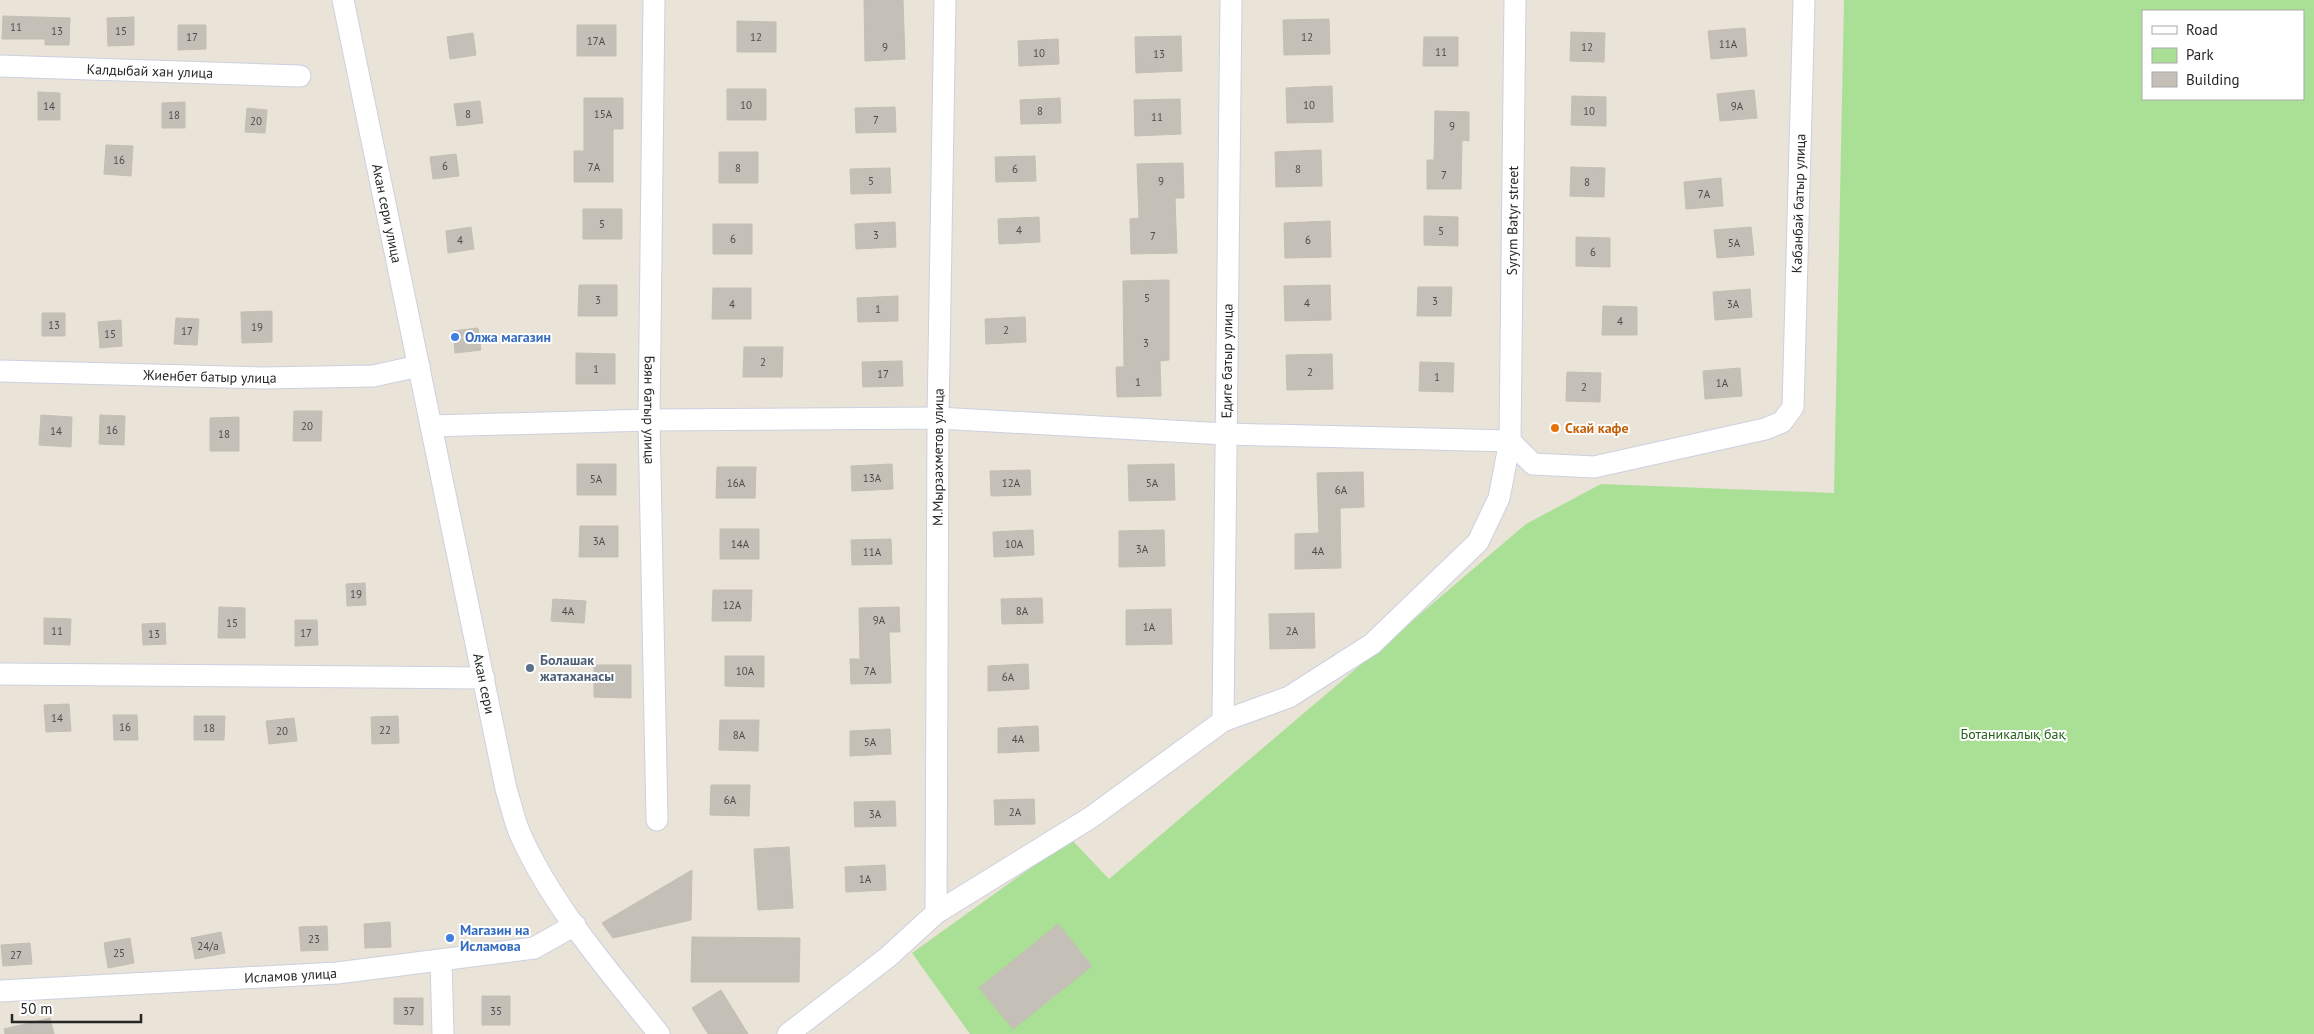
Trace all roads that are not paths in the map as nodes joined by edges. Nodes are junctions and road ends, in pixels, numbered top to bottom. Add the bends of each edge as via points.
1 (343, 0) edge
2 (654, 0) edge
3 (945, 0) edge
4 (1231, 0) edge
5 (1515, 0) edge
6 (1804, 0) edge
7 (0, 66) edge
8 (300, 76) dead end
9 (419, 366) junction
10 (0, 371) edge
11 (938, 418) junction
12 (649, 420) junction
13 (431, 426) junction
14 (1225, 434) junction
15 (1510, 441) junction
16 (0, 674) edge
17 (484, 678) junction
18 (1223, 721) junction
19 (657, 820) dead end
20 (936, 913) junction
21 (575, 925) junction
22 (441, 960) junction
23 (0, 991) edge
24 (443, 1034) edge
25 (659, 1034) edge
26 (788, 1034) edge

1 - 9 street, Акан сери улица
2 - 12 street, Баян батыр улица
3 - 11 street, М.Мырзахметов улица
4 - 14 street, Едиге батыр улица
5 - 15 street, Syrym Batyr street
6 - 15 street, Кабанбай батыр улица via 1793,407 1782,422 1765,430 1594,467 1533,464
7 - 8 street, Калдыбай хан улица
9 - 10 street, Жиенбет батыр улица via 373,376 262,378
9 - 13 street, Акан сери улица
11 - 12 street
11 - 14 street
11 - 20 street, М.Мырзахметов улица
12 - 13 street
12 - 19 street, Баян батыр улица
13 - 17 street, Акан сери
14 - 15 street
14 - 18 street, Едиге батыр улица
15 - 18 street, Syrym Batyr street via 1498,498 1478,542 1372,644 1289,697
16 - 17 street
17 - 21 street, Акан сери via 506,788 520,835 543,879
18 - 20 street, Syrym Batyr street via 1090,818
20 - 26 street, Syrym Batyr street via 888,958
21 - 22 street, Исламов улица via 534,948
21 - 25 street, Акан сери
22 - 23 street, Исламов улица via 337,973
22 - 24 street

